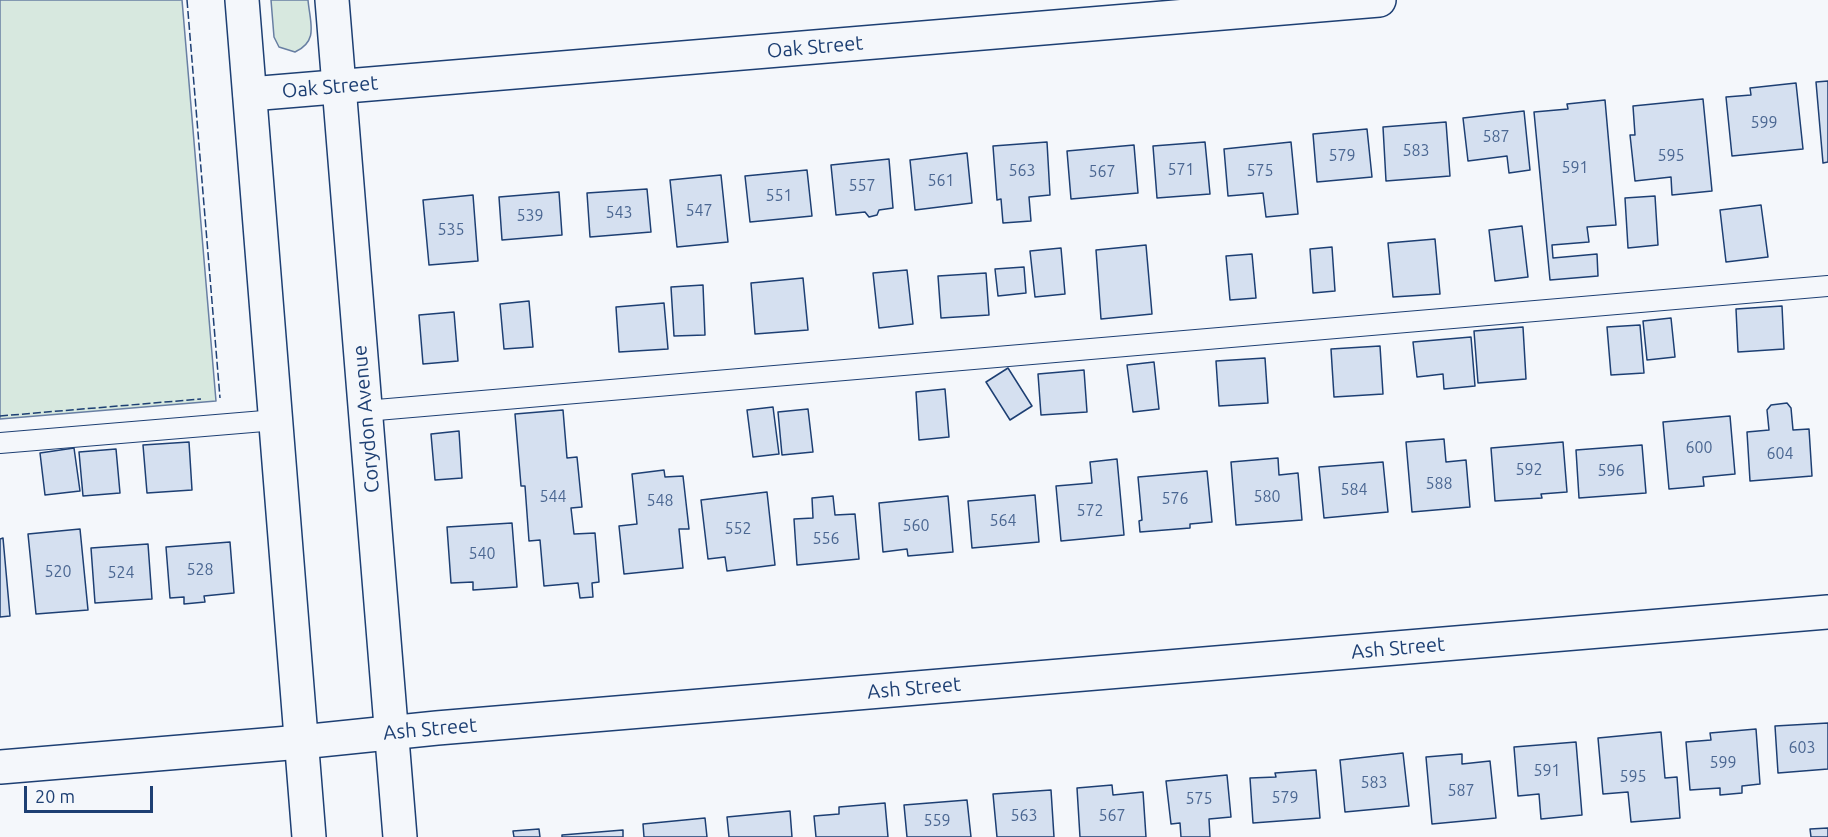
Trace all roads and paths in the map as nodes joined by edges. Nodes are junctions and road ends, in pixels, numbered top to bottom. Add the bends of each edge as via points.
1 (242, 0) edge
2 (332, 0) edge
3 (1379, 0) edge
4 (340, 87) junction
5 (250, 94) junction
6 (1828, 286) edge
7 (365, 411) junction
8 (276, 420) junction
9 (0, 444) edge
10 (1828, 612) edge
11 (391, 732) junction
12 (301, 742) junction
13 (0, 767) edge
14 (309, 837) edge
15 (400, 837) edge

1 - 5 street
2 - 4 street, Corydon Avenue
3 - 4 street, Oak Street
4 - 5 street, Oak Street
4 - 7 street, Corydon Avenue
5 - 8 street
6 - 7 lane
7 - 11 street, Corydon Avenue
8 - 9 lane
8 - 12 street
10 - 11 street, Ash Street
11 - 12 street, Ash Street
11 - 15 street, Corydon Avenue
12 - 13 street, Ash Street
12 - 14 street

